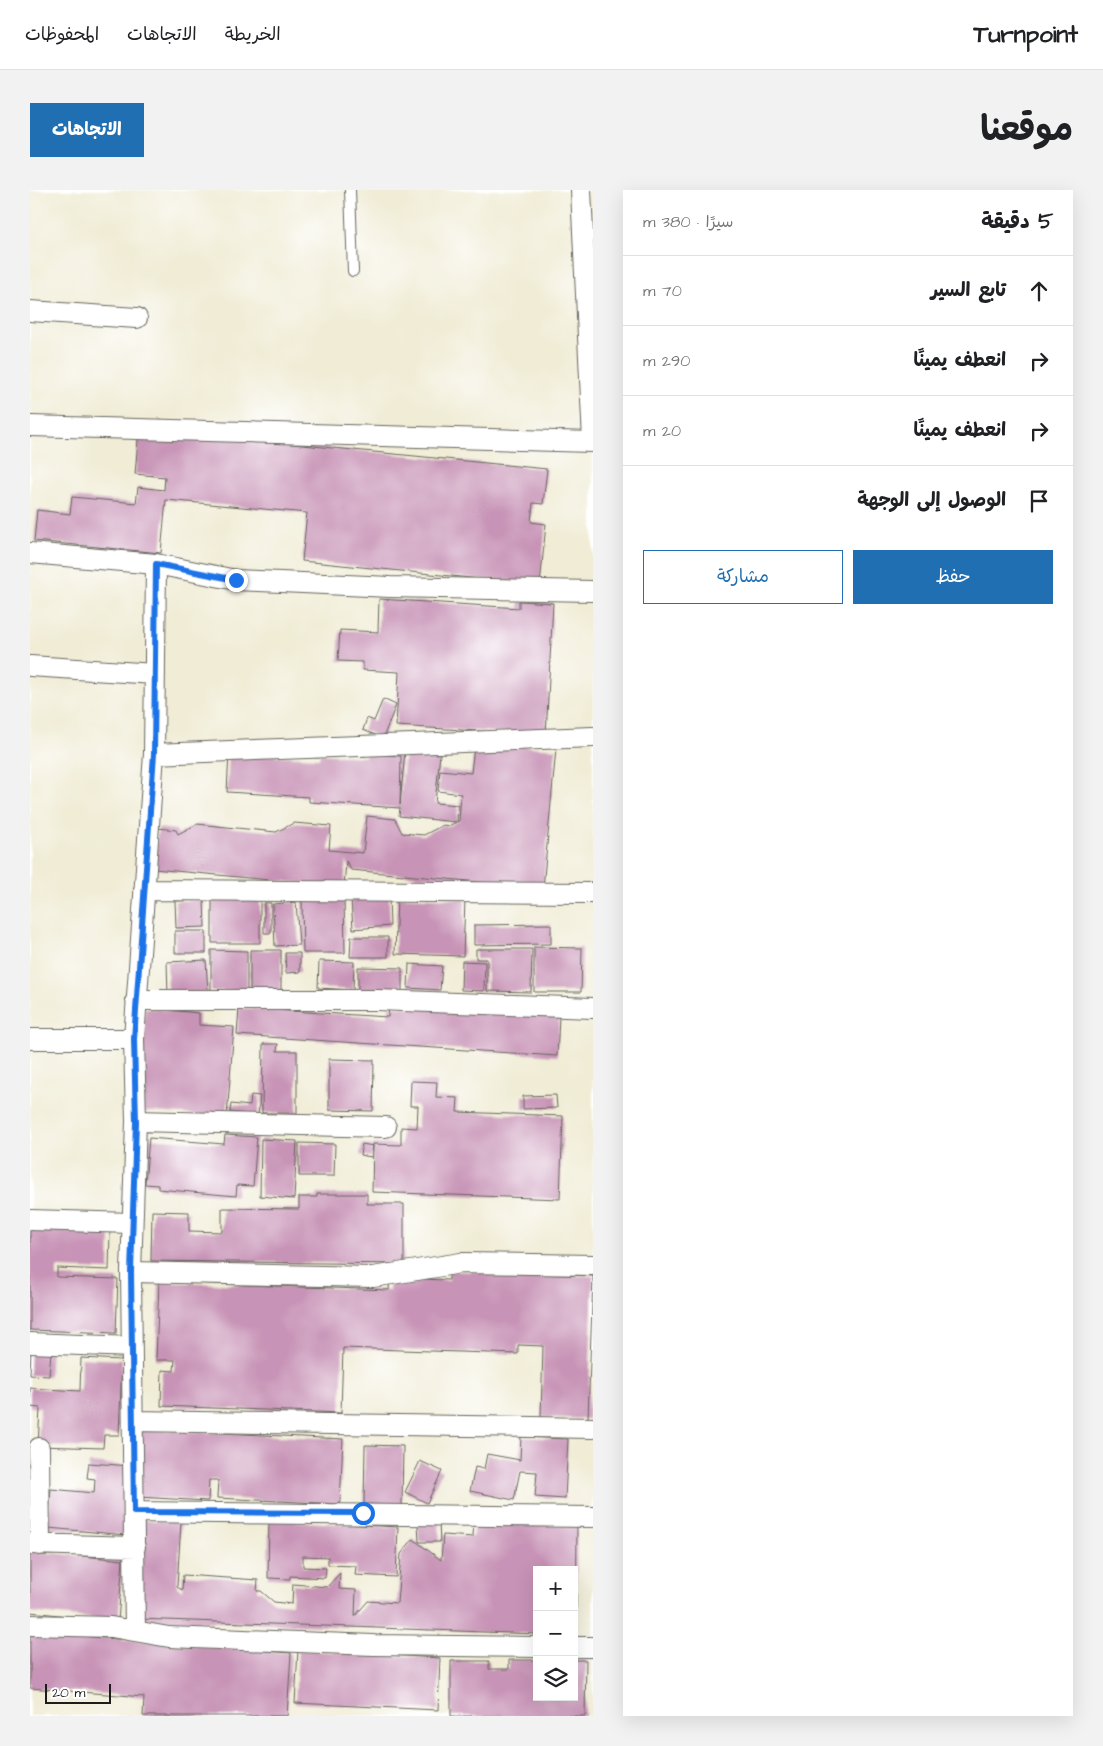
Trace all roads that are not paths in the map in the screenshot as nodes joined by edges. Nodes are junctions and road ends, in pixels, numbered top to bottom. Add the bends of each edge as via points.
1 (350, 190) edge
2 (582, 190) edge
3 (353, 271) dead end
4 (30, 311) edge
5 (137, 318) dead end
6 (30, 426) edge
7 (593, 442) edge
8 (30, 553) edge
9 (156, 564) junction
10 (593, 591) edge
11 (30, 666) edge
12 (155, 674) junction
13 (593, 738) edge
14 (154, 754) junction
15 (144, 890) junction
16 (593, 893) edge
17 (136, 1000) junction
18 (593, 1008) edge
19 (30, 1039) edge
20 (134, 1039) junction
21 (136, 1122) junction
22 (386, 1127) dead end
23 (30, 1220) edge
24 (132, 1223) junction
25 (593, 1265) edge
26 (131, 1272) junction
27 (30, 1343) edge
28 (132, 1347) junction
29 (133, 1421) junction
30 (593, 1428) edge
31 (39, 1448) dead end
32 (134, 1512) junction
33 (593, 1517) edge
34 (35, 1544) edge
35 (135, 1547) junction
36 (30, 1624) edge
37 (135, 1631) junction
38 (533, 1647) edge
39 (578, 1647) edge
40 (593, 1647) edge

1 - 3 lane
2 - 7 street
4 - 5 street
6 - 7 street
8 - 9 street
9 - 10 street via 236,580
9 - 12 street
11 - 12 street
12 - 14 street
13 - 14 street
14 - 15 street
15 - 16 street
15 - 17 street
17 - 18 street via 377,1000
17 - 20 street
19 - 20 street
20 - 21 street
21 - 22 street
21 - 24 street
23 - 24 street
24 - 26 street
25 - 26 street via 461,1263 373,1277
26 - 28 street
27 - 28 street
28 - 29 street
29 - 30 street
29 - 32 street
31 - 34 street
32 - 33 street
32 - 35 street
34 - 35 street
35 - 37 street
36 - 37 street
37 - 38 street via 169,1638
39 - 40 street

